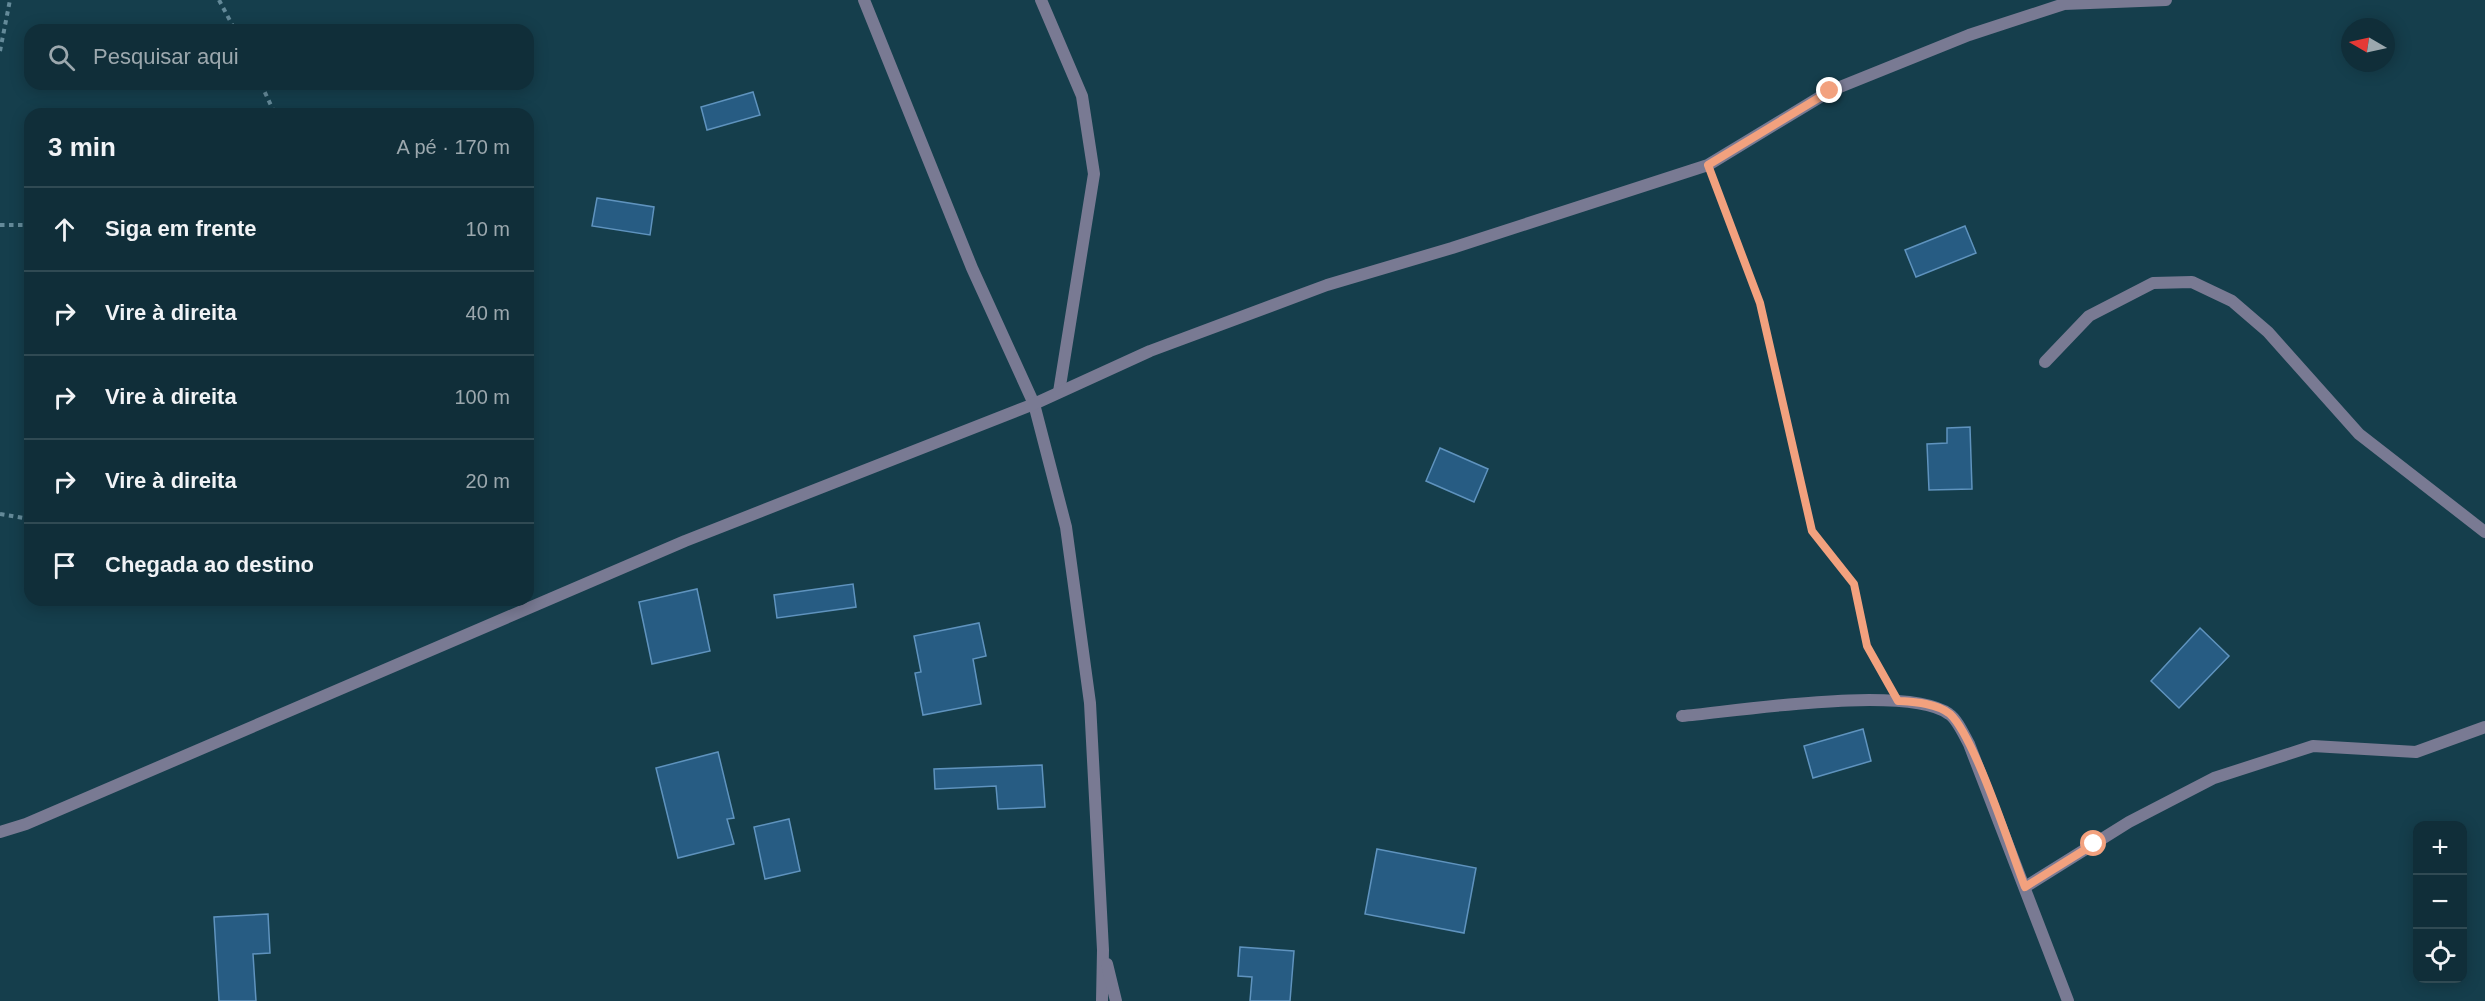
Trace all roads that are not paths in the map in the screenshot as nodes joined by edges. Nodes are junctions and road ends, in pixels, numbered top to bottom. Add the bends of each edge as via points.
1 (864, 0) edge
2 (1041, 0) edge
3 (2166, 0) edge
4 (2045, 362) dead end
5 (1059, 392) junction
6 (1034, 404) junction
7 (2485, 532) edge
8 (533, 606) edge
9 (534, 606) edge
10 (1683, 716) dead end
11 (2485, 727) edge
12 (0, 832) edge
13 (2025, 887) junction
14 (1103, 950) junction
15 (1102, 1001) edge
16 (1116, 1001) edge
17 (2068, 1001) edge

1 - 6 street via 972,268
2 - 5 street via 1082,96 1094,174
3 - 5 street via 2064,4 1969,35 1830,91 1708,165 1327,285 1150,351
4 - 7 street via 2088,316 2153,283 2192,282 2232,301 2268,332 2359,434
5 - 6 street
6 - 9 street via 685,541
6 - 14 street via 1066,527 1090,703
8 - 12 street
10 - 13 street via 1872,698 1924,703 1950,714 1970,744
11 - 13 street via 2416,753 2313,746 2214,778 2129,822
13 - 17 street
14 - 15 street
14 - 16 street

